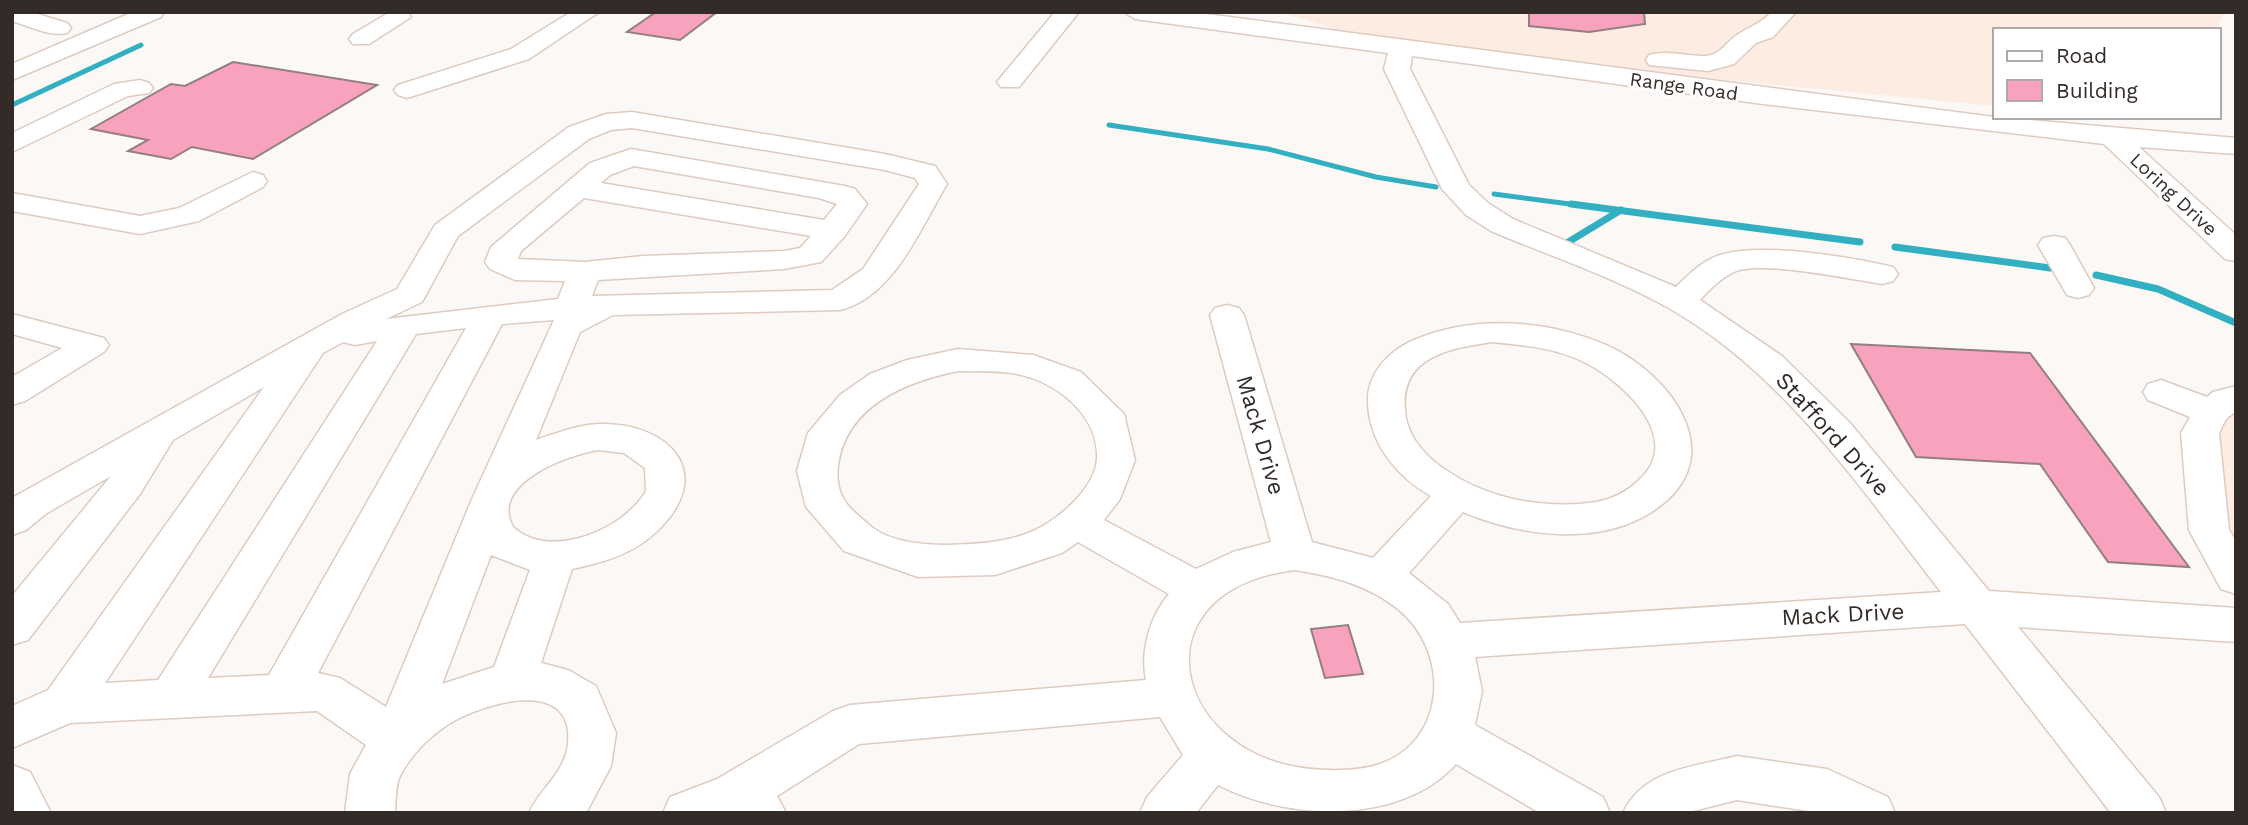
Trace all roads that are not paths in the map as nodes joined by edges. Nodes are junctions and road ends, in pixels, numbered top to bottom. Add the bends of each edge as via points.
1 (153, 12) edge
2 (588, 12) edge
3 (1068, 12) edge
4 (1135, 12) edge
5 (1785, 12) edge
6 (12, 14) edge
7 (399, 17) dead end
8 (59, 28) dead end
9 (1393, 34) junction
10 (361, 39) dead end
11 (12, 73) edge
12 (1010, 82) dead end
13 (140, 88) dead end
14 (407, 90) dead end
15 (2112, 137) junction
16 (12, 144) edge
17 (2231, 149) edge
18 (253, 181) dead end
19 (12, 202) edge
20 (2054, 245) dead end
21 (2236, 252) edge
22 (585, 272) junction
23 (1882, 274) dead end
24 (2078, 288) dead end
25 (1680, 301) junction
26 (606, 306) junction
27 (571, 308) junction
28 (490, 315) junction
29 (1227, 315) dead end
30 (12, 324) edge
31 (404, 326) junction
32 (311, 345) junction
33 (2161, 392) dead end
34 (12, 393) edge
35 (2223, 405) edge
36 (159, 431) junction
37 (1457, 494) junction
38 (492, 499) junction
39 (2221, 503) edge
40 (12, 520) edge
41 (1077, 523) junction
42 (1295, 555) junction
43 (556, 556) junction
44 (1381, 576) junction
45 (2236, 578) edge
46 (1198, 590) junction
47 (1977, 607) junction
48 (2236, 625) edge
49 (12, 628) edge
50 (1450, 641) junction
51 (512, 680) junction
52 (283, 694) junction
53 (1173, 697) junction
54 (171, 699) junction
55 (65, 704) junction
56 (12, 728) edge
57 (1449, 734) junction
58 (397, 739) junction
59 (1213, 755) junction
60 (12, 787) edge
61 (748, 804) edge
62 (1341, 804) edge
63 (26, 813) edge
64 (370, 813) edge
65 (554, 813) edge
66 (688, 813) edge
67 (1166, 813) edge
68 (1585, 813) edge
69 (1648, 813) edge
70 (1870, 813) edge
71 (2141, 813) edge

1 - 11 street
2 - 14 street via 520,54
3 - 12 street
4 - 9 street, Range Road
5 - 9 street via 1765,32 1708,64 1395,27
6 - 8 street
7 - 10 street
9 - 15 street, Range Road via 1683,87
9 - 25 street, Stafford Drive via 1397,69 1444,167 1477,209 1535,241
13 - 16 street via 123,89
15 - 17 street, Range Road
15 - 21 street, Loring Drive
18 - 19 street via 188,215 140,225
20 - 24 street
22 - 22 street via 810,255 852,204 845,195 631,157 600,169 507,247 501,262 515,270
22 - 27 street
23 - 25 street via 1757,260 1732,262 1707,273
25 - 47 street, Stafford Drive via 1770,364 1807,399
26 - 27 street
26 - 32 street via 840,300 875,275 933,184 925,172 885,162 632,120 606,122 579,133 446,231 411,295
26 - 38 street via 566,326
27 - 28 street
28 - 31 street
28 - 52 street
29 - 42 street, Mack Drive
30 - 34 street via 92,345
31 - 32 street
31 - 54 street
32 - 36 street
32 - 55 street
33 - 35 street
35 - 39 street via 2200,433
36 - 40 street via 33,503
36 - 49 street via 126,484
37 - 37 street via 1418,468 1390,434 1383,400 1393,371 1423,346 1454,336 1493,332 1540,336 1595,354 1634,378 1659,403 1675,438 1672,468 1651,495 1611,514 1553,520 1506,513
37 - 44 street
38 - 43 street via 489,522 500,541 524,553
38 - 43 street via 519,467 564,444 613,438 641,444 660,457 664,489 640,524 610,542
38 - 58 street
39 - 45 street via 2209,530
41 - 41 street via 1100,499 1116,460 1106,414 1068,380 1021,363 958,360 883,382 853,402 827,433 816,471 826,507 859,540 918,561 995,559 1047,542
41 - 46 street
42 - 44 street via 1336,559
42 - 46 street via 1250,562
43 - 51 street
44 - 50 street via 1423,605
46 - 53 street via 1174,622 1165,667
47 - 48 street, Mack Drive
47 - 50 street, Mack Drive
47 - 71 street, Stafford Drive
50 - 57 street via 1461,694
51 - 58 street via 450,699
51 - 65 street via 564,689 577,698 592,724 583,775
52 - 54 street
52 - 58 street via 324,692
53 - 59 street via 1176,709
53 - 61 street via 850,724
54 - 55 street
55 - 56 street
57 - 62 street via 1432,757 1391,783
57 - 68 street
58 - 64 street via 375,774
59 - 62 street via 1260,782
59 - 67 street
60 - 63 street
61 - 66 street
69 - 70 street via 1668,795 1737,778 1827,791

